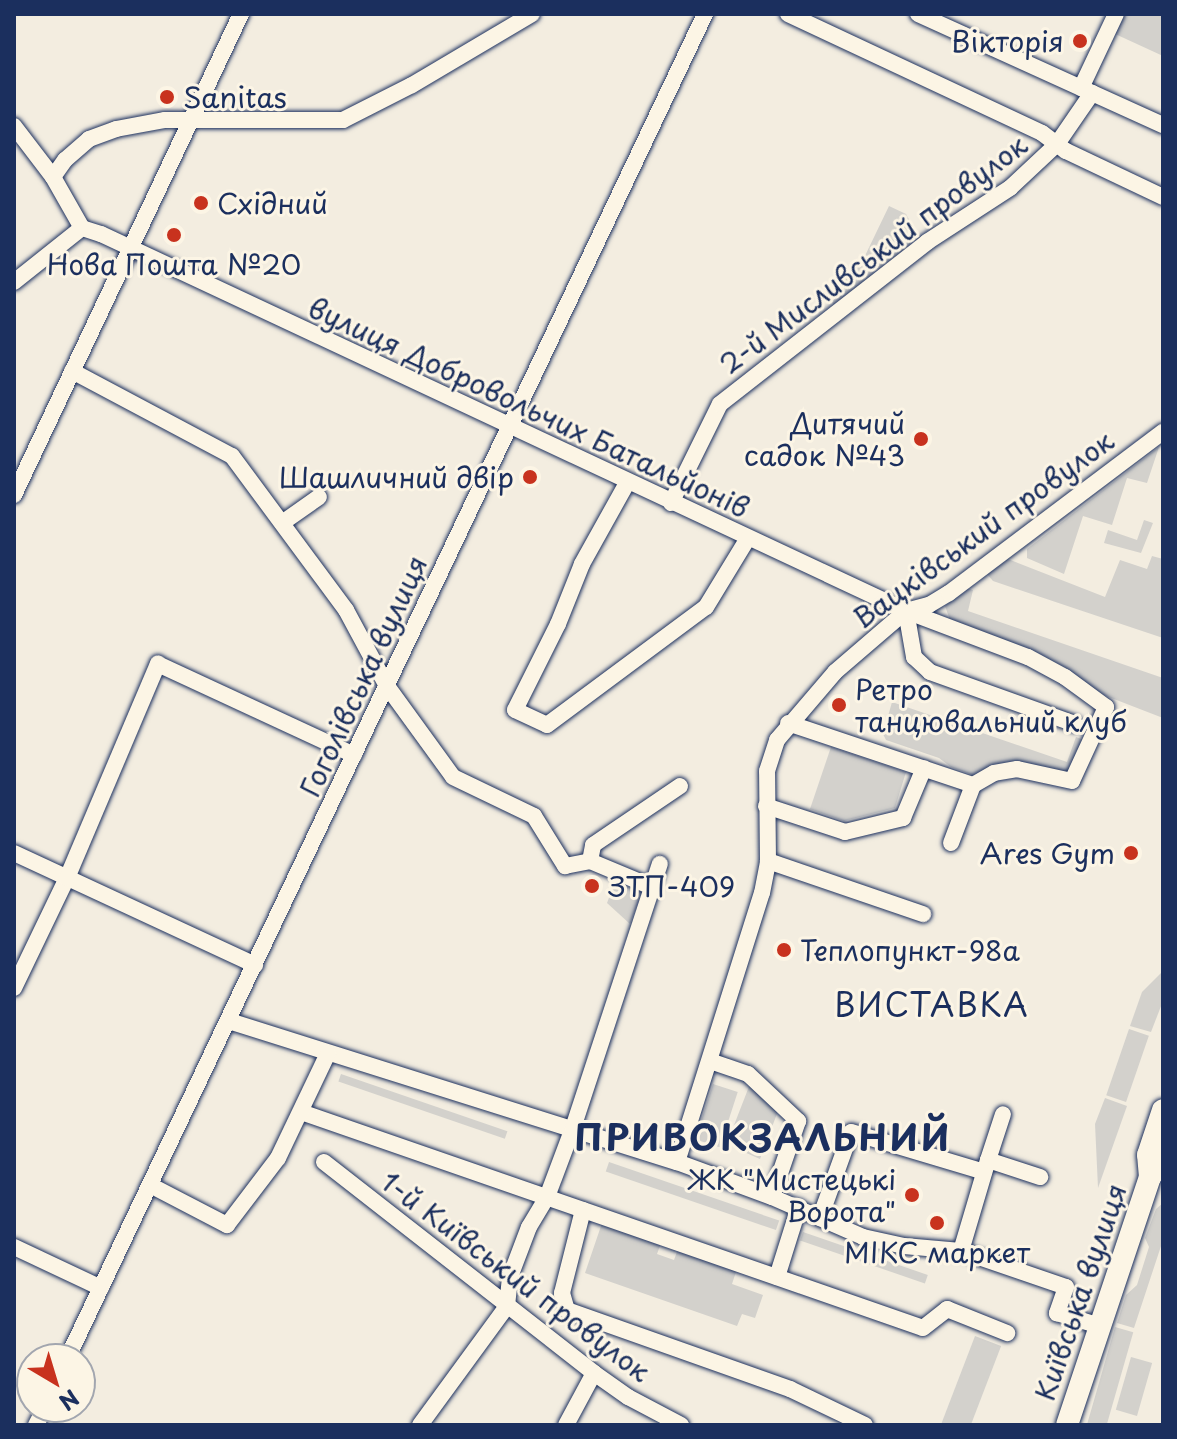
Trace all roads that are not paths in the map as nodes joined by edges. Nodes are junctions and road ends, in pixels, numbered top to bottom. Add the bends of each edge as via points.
1 (241, 14) edge
2 (532, 14) edge
3 (705, 14) edge
4 (788, 14) edge
5 (918, 14) edge
6 (938, 14) edge
7 (1116, 14) edge
8 (1086, 87) junction
9 (1163, 116) edge
10 (191, 119) junction
11 (1163, 125) edge
12 (14, 126) edge
13 (1057, 144) junction
14 (53, 177) junction
15 (1163, 197) edge
16 (82, 228) junction
17 (130, 249) junction
18 (14, 282) edge
19 (72, 371) junction
20 (510, 427) junction
21 (1163, 432) edge
22 (627, 483) junction
23 (14, 495) edge
24 (319, 497) dead end
25 (671, 503) junction
26 (282, 523) junction
27 (748, 538) junction
28 (906, 611) junction
29 (387, 686) junction
30 (788, 723) junction
31 (1075, 724) dead end
32 (354, 755) junction
33 (924, 768) junction
34 (973, 785) junction
35 (680, 786) dead end
36 (766, 806) junction
37 (951, 843) dead end
38 (14, 853) edge
39 (590, 861) junction
40 (768, 861) junction
41 (660, 864) dead end
42 (67, 878) junction
43 (652, 887) junction
44 (923, 914) dead end
45 (255, 965) junction
46 (14, 988) edge
47 (229, 1021) junction
48 (328, 1053) junction
49 (710, 1061) junction
50 (1163, 1110) edge
51 (301, 1112) junction
52 (1003, 1114) dead end
53 (573, 1128) junction
54 (324, 1162) dead end
55 (677, 1162) junction
56 (986, 1166) junction
57 (1157, 1169) edge
58 (1040, 1177) dead end
59 (150, 1185) junction
60 (547, 1197) junction
61 (772, 1197) junction
62 (799, 1207) junction
63 (583, 1210) junction
64 (820, 1218) junction
65 (14, 1247) edge
66 (961, 1251) junction
67 (777, 1277) junction
68 (101, 1288) junction
69 (507, 1306) junction
70 (1100, 1326) junction
71 (1007, 1333) dead end
72 (75, 1343) edge
73 (594, 1373) junction
74 (420, 1425) edge
75 (566, 1425) edge
76 (681, 1425) edge
77 (865, 1425) edge
78 (1067, 1425) edge

1 - 10 street
2 - 10 street via 343,120
3 - 20 street, Гоголівська вулиця
4 - 13 street
5 - 8 street
6 - 8 street
7 - 8 street, 2-й Мисливський провулок
8 - 9 street
8 - 11 street
8 - 13 street, 2-й Мисливський провулок
10 - 14 street via 116,129 89,139
10 - 17 street
12 - 14 street
13 - 15 street
13 - 25 street, 2-й Мисливський провулок via 1010,188 927,242 720,404
14 - 16 street
16 - 17 street, вулиця Добровольчих Батальйонів
16 - 18 street
17 - 19 street
17 - 20 street, вулиця Добровольчих Батальйонів
19 - 23 street
19 - 26 street via 232,456
20 - 22 street, вулиця Добровольчих Батальйонів
20 - 29 street, Гоголівська вулиця
21 - 28 street, Вацківський провулок via 949,593
22 - 25 street, вулиця Добровольчих Батальйонів
22 - 27 street via 582,564 515,710 547,725 706,607
24 - 26 street
25 - 27 street, вулиця Добровольчих Батальйонів
26 - 29 street via 346,610
27 - 28 street, вулиця Добровольчих Батальйонів
28 - 30 street, Вацківський провулок via 835,672
28 - 31 street via 914,657 930,672
28 - 34 street, вулиця Добровольчих Батальйонів via 1028,657 1106,707 1072,781 1006,769
29 - 32 street, Гоголівська вулиця
29 - 39 street via 453,777 534,816 565,866
30 - 33 street
30 - 36 street, Вацківський провулок via 771,752
32 - 42 street via 158,664
32 - 45 street, Гоголівська вулиця
33 - 34 street
33 - 36 street via 903,818 845,832
34 - 37 street
35 - 39 street via 593,845
36 - 40 street, Вацківський провулок
38 - 42 street
39 - 43 street
40 - 44 street
40 - 49 street, Вацківський провулок
41 - 43 street
42 - 45 street
42 - 46 street
43 - 53 street
45 - 47 street, Гоголівська вулиця
47 - 48 street
47 - 59 street, Гоголівська вулиця
48 - 51 street
48 - 53 street
49 - 55 street, Вацківський провулок
49 - 61 street via 748,1074 798,1121
50 - 57 main road, Київська вулиця via 1148,1155
51 - 59 street via 278,1158 227,1225
51 - 60 street
52 - 56 street
53 - 55 street
53 - 60 street
54 - 69 street, 1-й Київський провулок
55 - 61 street
56 - 58 street
56 - 64 street via 851,1132
56 - 66 street
57 - 70 main road, Київська вулиця
59 - 68 street, Гоголівська вулиця
60 - 63 street
60 - 69 street via 510,1277
61 - 62 street
62 - 64 street
62 - 67 street
63 - 67 street
63 - 77 street via 562,1293 567,1310 790,1389
64 - 66 street via 883,1243
65 - 68 street
66 - 70 street via 1066,1287 1057,1313
67 - 71 street via 923,1328 947,1309
68 - 72 street, Гоголівська вулиця
69 - 73 street, 1-й Київський провулок
69 - 74 street
70 - 78 main road, Київська вулиця
73 - 75 street
73 - 76 street, 1-й Київський провулок

